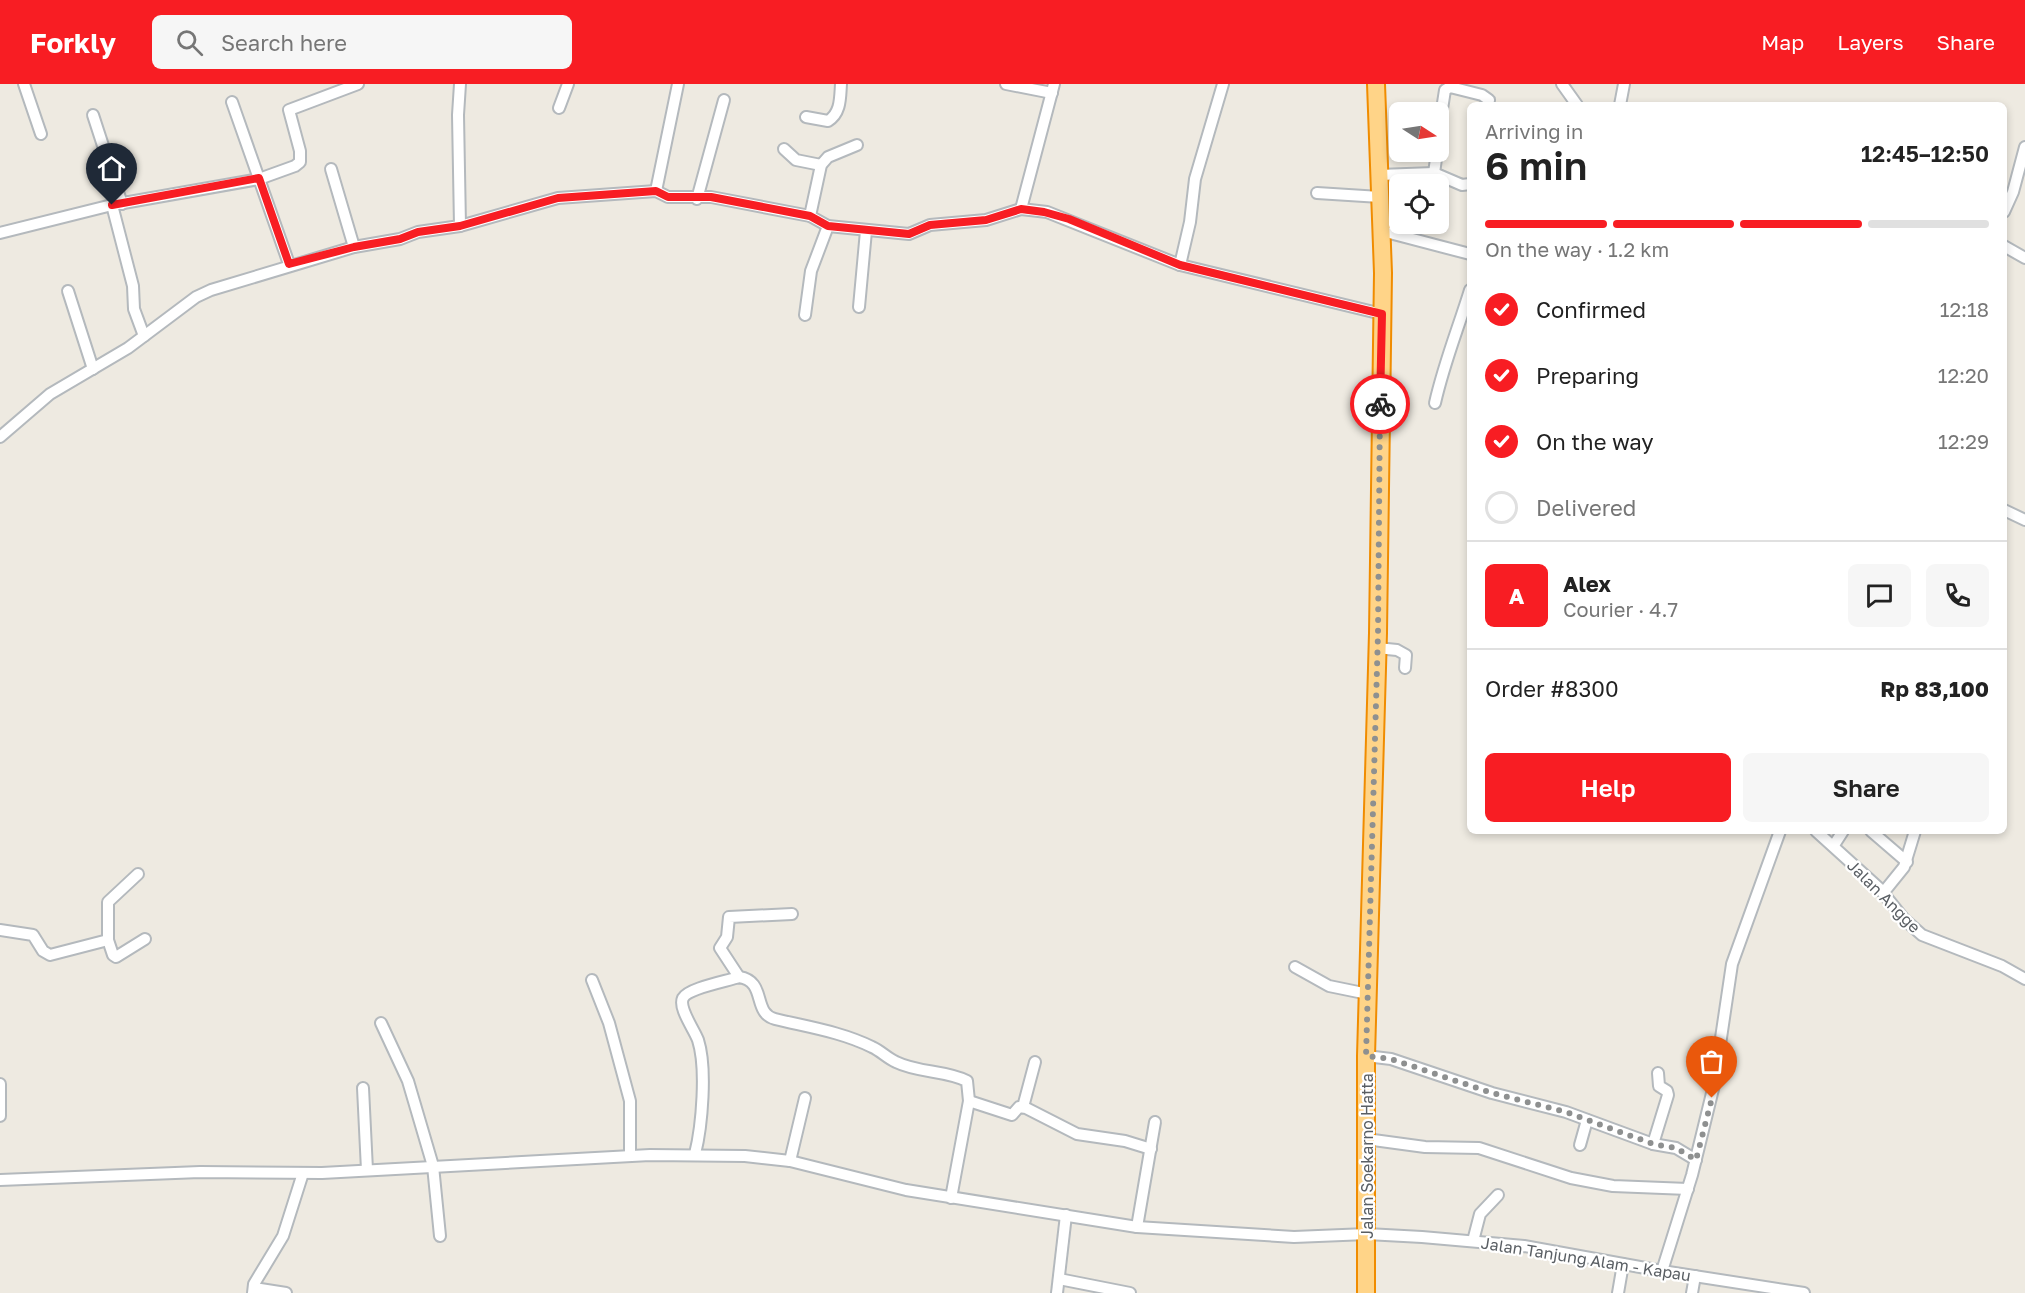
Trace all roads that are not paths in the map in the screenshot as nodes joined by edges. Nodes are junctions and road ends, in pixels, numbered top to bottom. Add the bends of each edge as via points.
1 (24, 84) edge
2 (358, 84) edge
3 (460, 84) edge
4 (568, 84) edge
5 (678, 84) edge
6 (842, 84) edge
7 (1006, 84) edge
8 (1223, 84) edge
9 (1376, 84) edge
10 (1562, 84) edge
11 (1624, 84) edge
12 (1053, 89) edge
13 (724, 100) dead end
14 (231, 102) dead end
15 (1443, 102) edge
16 (1489, 102) edge
17 (1572, 102) edge
18 (1621, 102) edge
19 (559, 108) dead end
20 (93, 115) dead end
21 (806, 117) dead end
22 (41, 134) dead end
23 (857, 146) dead end
24 (2025, 147) edge
25 (784, 149) dead end
26 (1436, 162) edge
27 (821, 165) junction
28 (331, 169) dead end
29 (1434, 173) junction
30 (1379, 175) junction
31 (259, 178) junction
32 (1467, 184) edge
33 (656, 191) junction
34 (1317, 193) dead end
35 (1380, 197) junction
36 (697, 199) junction
37 (117, 204) junction
38 (2007, 205) edge
39 (1021, 209) junction
40 (810, 216) junction
41 (460, 226) junction
42 (828, 226) junction
43 (866, 231) junction
44 (1382, 231) junction
45 (0, 233) edge
46 (354, 247) junction
47 (2007, 248) edge
48 (1467, 253) edge
49 (2025, 258) edge
50 (289, 264) junction
51 (1180, 265) junction
52 (68, 291) dead end
53 (1467, 299) edge
54 (859, 307) dead end
55 (1382, 314) junction
56 (805, 315) dead end
57 (144, 336) junction
58 (93, 369) junction
59 (1435, 403) dead end
60 (0, 437) edge
61 (2007, 511) edge
62 (2025, 520) edge
63 (1377, 648) junction
64 (1405, 668) dead end
65 (1779, 834) edge
66 (1820, 834) edge
67 (1841, 834) edge
68 (1874, 834) edge
69 (1914, 834) edge
70 (1834, 845) junction
71 (1907, 862) junction
72 (138, 874) dead end
73 (1883, 893) junction
74 (792, 914) dead end
75 (0, 930) edge
76 (145, 939) dead end
77 (108, 940) junction
78 (1295, 967) dead end
79 (739, 977) junction
80 (2025, 979) edge
81 (592, 980) dead end
82 (1368, 994) junction
83 (381, 1023) dead end
84 (1366, 1056) junction
85 (1035, 1062) dead end
86 (1658, 1072) dead end
87 (0, 1084) edge
88 (363, 1088) dead end
89 (805, 1098) dead end
90 (969, 1101) junction
91 (1023, 1107) junction
92 (0, 1116) edge
93 (1587, 1119) junction
94 (1155, 1122) dead end
95 (1366, 1139) junction
96 (1580, 1144) dead end
97 (1653, 1144) junction
98 (1151, 1149) junction
99 (695, 1154) junction
100 (630, 1156) junction
101 (1696, 1160) junction
102 (790, 1161) junction
103 (433, 1166) junction
104 (367, 1170) junction
105 (303, 1173) junction
106 (0, 1180) edge
107 (1688, 1189) junction
108 (1498, 1195) dead end
109 (951, 1198) junction
110 (1066, 1215) junction
111 (1137, 1227) junction
112 (1367, 1234) junction
113 (441, 1236) dead end
114 (1473, 1241) junction
115 (1623, 1264) junction
116 (1662, 1272) junction
117 (1695, 1276) junction
118 (1059, 1279) junction
119 (1737, 1288) edge
120 (253, 1291) edge
121 (286, 1293) edge
122 (1057, 1293) edge
123 (1130, 1293) edge
124 (1366, 1293) edge
125 (1618, 1293) edge
126 (1692, 1293) edge
127 (1804, 1293) edge

1 - 22 street
2 - 31 street via 289,110 300,162
3 - 41 street
4 - 19 street
5 - 33 street
6 - 21 street via 838,113 832,119 828,122
7 - 12 street
8 - 51 street via 1195,179
9 - 30 highway, Jalan Soekarno Hatta
10 - 17 street
11 - 18 street
12 - 39 street
13 - 36 street
14 - 31 street
15 - 16 street via 1445,90 1450,87 1482,95
20 - 37 street
23 - 27 street via 828,157
24 - 38 street
25 - 27 street via 796,160
26 - 29 street
27 - 40 street
28 - 46 street
29 - 30 street
29 - 32 street
30 - 35 highway, Jalan Soekarno Hatta
31 - 37 street
31 - 50 street
33 - 36 street via 668,197
33 - 41 street via 558,198
34 - 35 street
35 - 44 highway, Jalan Soekarno Hatta
36 - 40 street via 711,197
37 - 45 street
37 - 57 street via 134,309
39 - 43 street via 986,220 930,225 909,234
39 - 51 street via 1069,219
40 - 42 street
41 - 46 street
42 - 43 street
42 - 56 street via 811,271
43 - 54 street
44 - 48 street
44 - 55 highway, Jalan Soekarno Hatta
46 - 50 street
47 - 49 street
50 - 57 street via 196,297
51 - 55 street
52 - 58 street
53 - 59 street via 1445,358
55 - 63 highway, Jalan Soekarno Hatta
57 - 58 street
58 - 60 street via 50,394
61 - 62 street
63 - 64 street via 1402,652 1406,655
63 - 82 highway, Jalan Soekarno Hatta
65 - 101 street via 1729,973 1714,1085
66 - 70 street, Jalan Angge
67 - 70 street
68 - 71 street
69 - 71 street
70 - 73 street, Jalan Angge
71 - 73 street
72 - 77 street via 111,897 107,906
73 - 80 street, Jalan Angge via 1922,934
74 - 79 street via 729,917 727,937 720,948
75 - 77 street via 33,935 50,955
76 - 77 street via 116,957
78 - 82 street via 1329,986
79 - 90 street via 752,981 764,1010 772,1018 817,1027 872,1047 896,1063 961,1078 969,1086
79 - 99 street via 691,991 683,998 682,1005 699,1042 702,1122
81 - 100 street via 609,1023 630,1101
82 - 84 highway, Jalan Soekarno Hatta
83 - 103 street via 408,1082
84 - 93 street via 1391,1059
84 - 95 highway, Jalan Soekarno Hatta
85 - 91 street
86 - 97 street via 1659,1086 1668,1095
87 - 92 street
88 - 104 street
89 - 102 street
90 - 91 street via 1012,1114
90 - 109 street
91 - 98 street via 1077,1134
93 - 96 street
93 - 97 street
94 - 98 street
95 - 107 street via 1425,1147 1479,1148 1571,1178 1613,1186
95 - 112 highway, Jalan Soekarno Hatta
97 - 101 street via 1676,1148
98 - 111 street
99 - 100 street, Jalan Tanjung Alam - Kapau
99 - 102 street, Jalan Tanjung Alam - Kapau
100 - 103 street, Jalan Tanjung Alam - Kapau
101 - 107 street
102 - 109 street, Jalan Tanjung Alam - Kapau via 906,1191
103 - 104 street, Jalan Tanjung Alam - Kapau
103 - 113 street
104 - 105 street, Jalan Tanjung Alam - Kapau
105 - 106 street, Jalan Tanjung Alam - Kapau via 200,1172
105 - 120 street via 283,1236
107 - 116 street
108 - 114 street via 1480,1214
109 - 110 street, Jalan Tanjung Alam - Kapau
110 - 111 street, Jalan Tanjung Alam - Kapau
110 - 118 street
111 - 112 street, Jalan Tanjung Alam - Kapau via 1294,1237
112 - 114 street, Jalan Tanjung Alam - Kapau
112 - 124 highway, Jalan Soekarno Hatta
114 - 115 street, Jalan Tanjung Alam - Kapau
115 - 116 street, Jalan Tanjung Alam - Kapau
115 - 125 street
116 - 117 street, Jalan Tanjung Alam - Kapau
117 - 119 street, Jalan Tanjung Alam - Kapau
117 - 126 street
118 - 122 street
118 - 123 street
119 - 127 street, Jalan Tanjung Alam - Kapau
120 - 121 street

